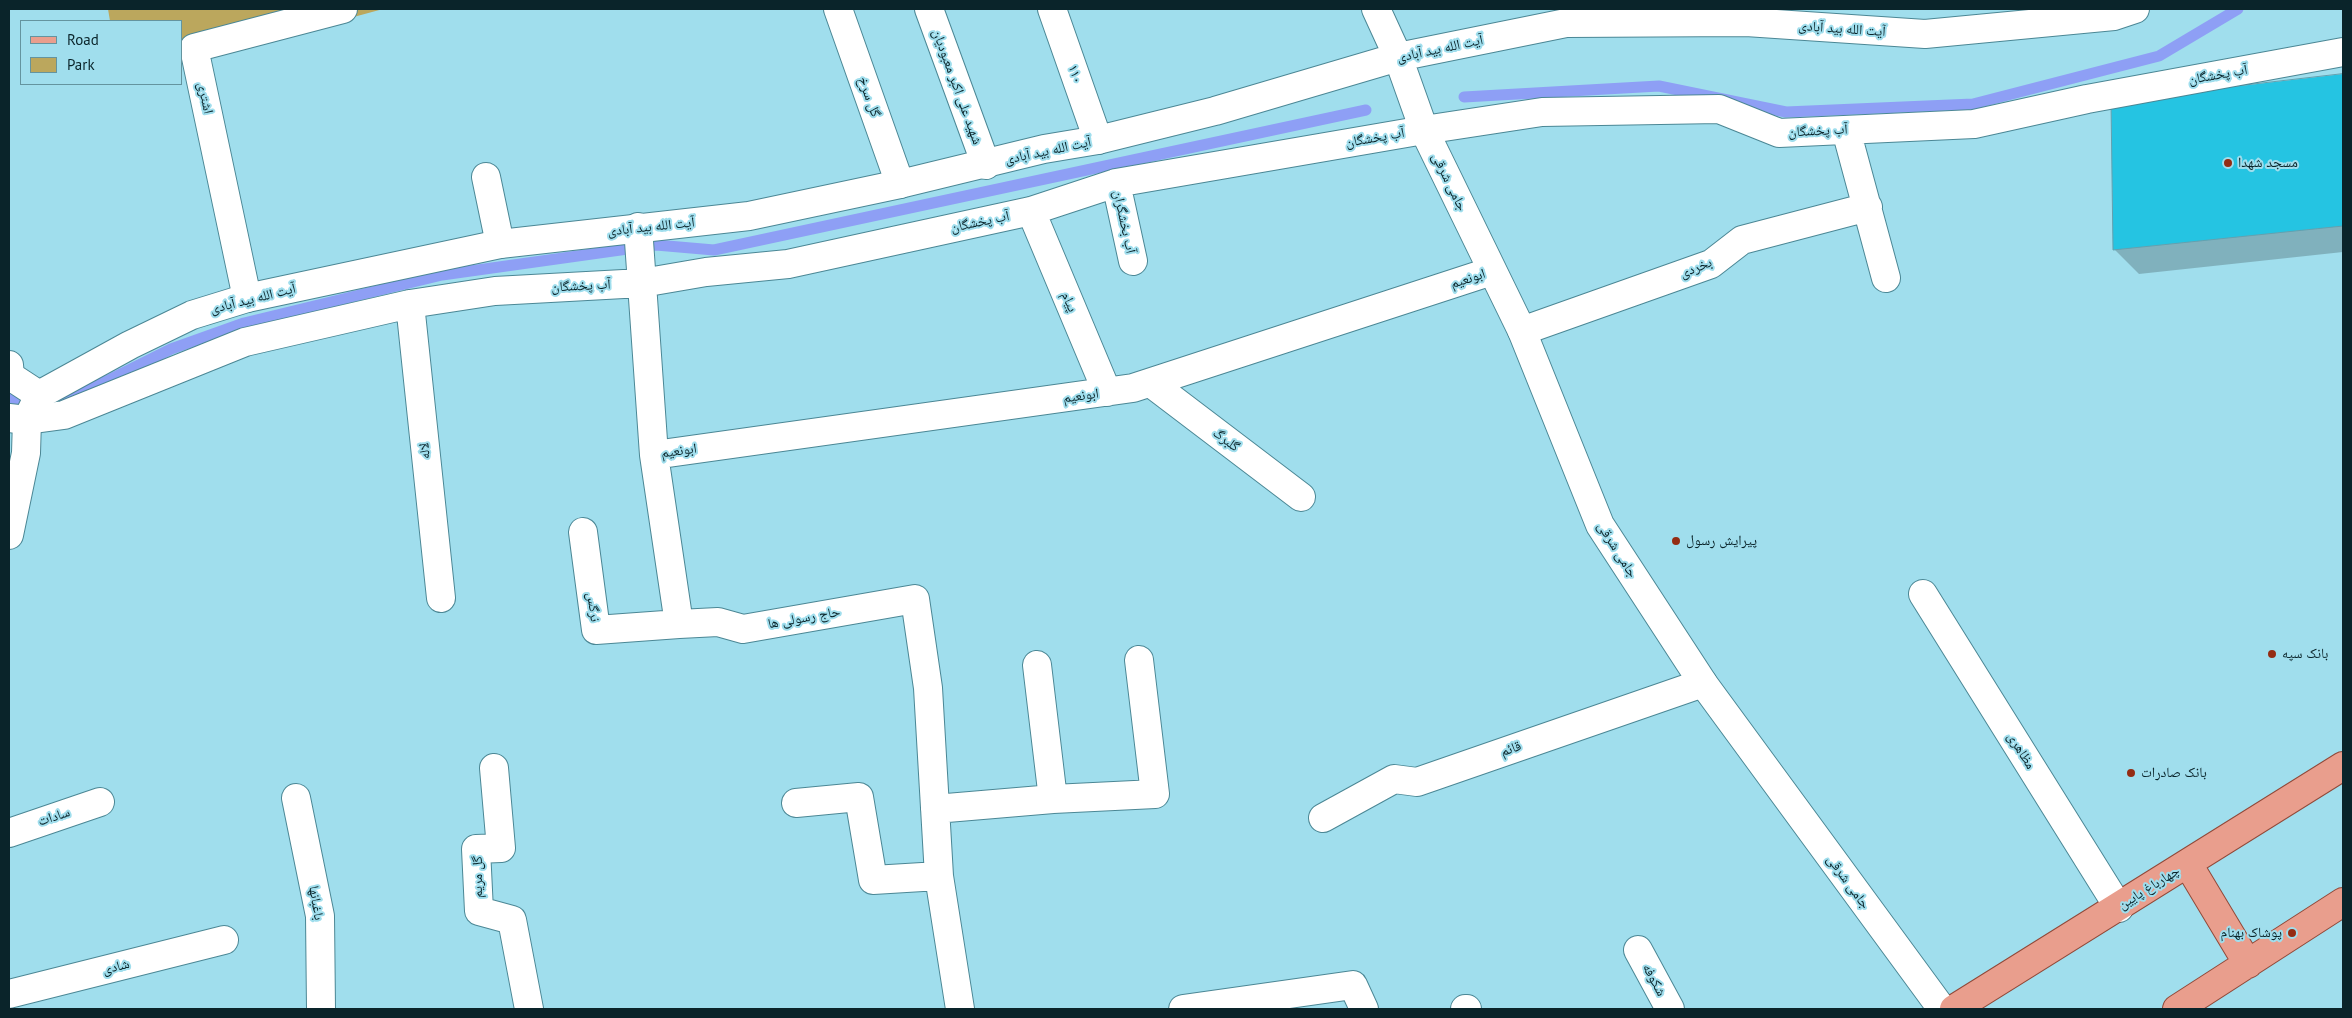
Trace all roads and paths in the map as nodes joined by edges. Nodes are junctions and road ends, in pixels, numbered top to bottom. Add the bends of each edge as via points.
1 (343, 9) edge
2 (838, 9) edge
3 (929, 9) edge
4 (1052, 9) edge
5 (1376, 9) edge
6 (2135, 9) edge
7 (2343, 52) edge
8 (1398, 57) junction
9 (1424, 130) junction
10 (1846, 130) junction
11 (1098, 140) junction
12 (986, 165) junction
13 (486, 177) dead end
14 (1116, 183) junction
15 (900, 184) junction
16 (1868, 207) junction
17 (1031, 211) junction
18 (638, 227) junction
19 (500, 244) junction
20 (1133, 261) dead end
21 (1492, 271) junction
22 (1886, 278) dead end
23 (642, 283) junction
24 (248, 298) junction
25 (410, 304) junction
26 (1522, 331) junction
27 (9, 364) edge
28 (1151, 383) junction
29 (1107, 392) junction
30 (39, 395) junction
31 (18, 419) edge
32 (654, 454) junction
33 (1301, 497) dead end
34 (583, 532) dead end
35 (9, 535) edge
36 (1923, 594) dead end
37 (441, 598) dead end
38 (679, 624) junction
39 (1139, 660) dead end
40 (1038, 665) dead end
41 (1704, 683) junction
42 (2343, 766) edge
43 (494, 768) dead end
44 (296, 798) dead end
45 (1053, 799) junction
46 (100, 802) dead end
47 (796, 803) dead end
48 (935, 809) junction
49 (1323, 818) dead end
50 (9, 833) edge
51 (2188, 864) junction
52 (938, 876) junction
53 (2343, 902) edge
54 (2119, 908) junction
55 (224, 940) dead end
56 (1638, 950) dead end
57 (2248, 964) junction
58 (9, 994) edge
59 (321, 1009) edge
60 (529, 1009) edge
61 (960, 1009) edge
62 (1183, 1009) edge
63 (1364, 1009) edge
64 (1670, 1009) edge
65 (1942, 1009) edge
66 (1954, 1009) edge
67 (2177, 1009) edge

1 - 24 street, اشتری via 194,48
2 - 15 street, گل سرخ
3 - 12 street, شهید علی اکبر معبودیان
4 - 11 street, ۱۱۰
5 - 8 street, جامی شرقی
6 - 8 street, آیت الله بید آبادی via 2114,16 1925,34 1746,22 1566,23
7 - 10 street, آب پخشگان via 2087,98 1974,124
8 - 9 street, جامی شرقی
8 - 11 street, آیت الله بید آبادی via 1216,111
9 - 10 street, آب پخشگان via 1542,112 1719,109 1778,133
9 - 14 street, آب پخشگان
9 - 21 street, جامی شرقی
10 - 16 street
11 - 12 street, آیت الله بید آبادی via 1044,149
12 - 15 street, آیت الله بید آبادی
13 - 19 street
14 - 17 street, آب پخشگان
14 - 20 street, آب بخشگران
15 - 18 street, آیت الله بید آبادی via 749,216
16 - 22 street
16 - 26 street, بخردی via 1742,240 1711,264
17 - 23 street, آب پخشگان via 788,264 706,272
17 - 29 street, پیام
18 - 19 street, آیت الله بید آبادی
18 - 23 street
19 - 24 street, آیت الله بید آبادی
21 - 26 street, جامی شرقی
21 - 28 street, ابونعیم
23 - 25 street, آب پخشگان via 495,291
23 - 32 street
24 - 30 street, آیت الله بید آبادی via 192,315
25 - 31 street, آب پخشگان via 245,342 64,415
25 - 37 street, لاله
26 - 41 street, جامی شرقی via 1600,525
27 - 30 street via 10,376
28 - 29 street, ابونعیم
28 - 33 street, گلبرگ
29 - 32 street, ابونعیم
30 - 31 street
31 - 35 street via 26,453
32 - 38 street
34 - 38 street, نرگس via 596,630
36 - 54 street, مظاهری
38 - 48 street, حاج رسولی ها via 718,622 743,629 915,599 928,688
39 - 45 street via 1155,794
40 - 45 street
41 - 49 street, قائم via 1417,782 1394,779
41 - 65 street, جامی شرقی
42 - 51 main road, چهارباغ پایین
43 - 60 street, گل مریم via 501,848 476,850 479,911 512,920
44 - 59 street, باغبانها via 320,916
45 - 48 street
46 - 50 street, سادات
47 - 52 street via 859,797 873,880
48 - 52 street, حاج رسولی ها
51 - 54 main road, چهارباغ پایین
51 - 57 main road
52 - 61 street, حاج رسولی ها
53 - 57 main road
54 - 66 main road, چهارباغ پایین
55 - 58 street, شادی
56 - 64 street, شکوفه
57 - 67 main road
62 - 63 street via 1354,985

